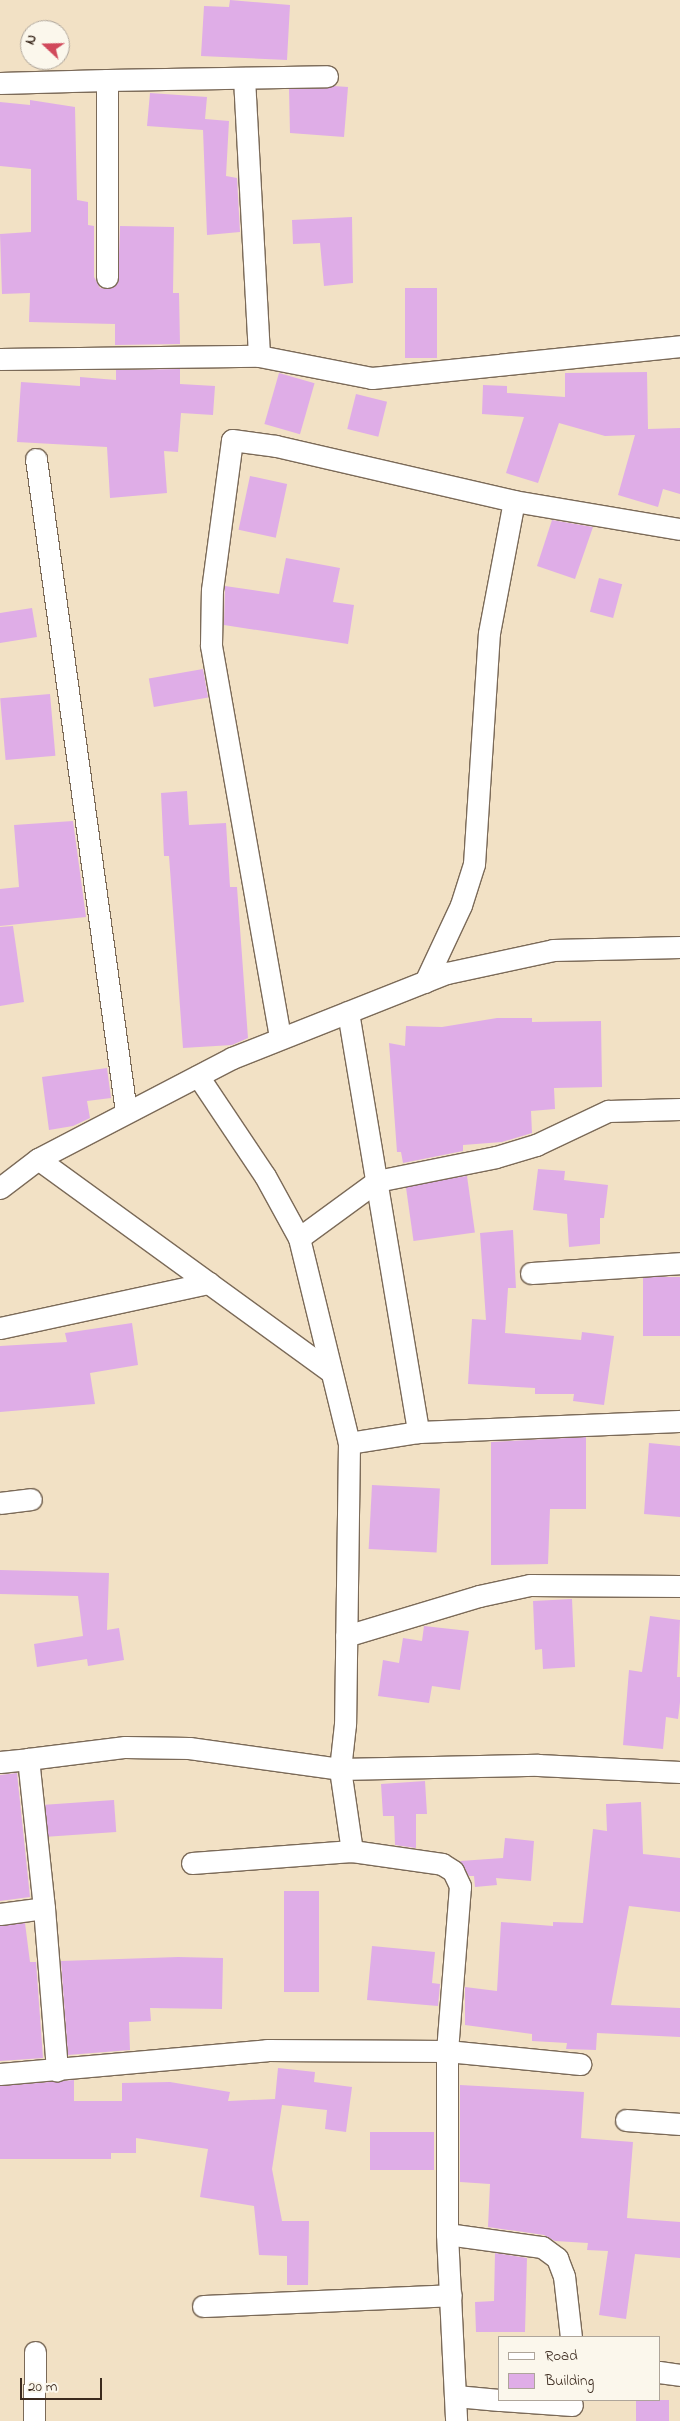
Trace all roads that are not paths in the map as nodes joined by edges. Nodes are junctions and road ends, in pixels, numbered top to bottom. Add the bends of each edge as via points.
1 (327, 76) dead end
2 (244, 78) junction
3 (108, 80) junction
4 (0, 83) edge
5 (107, 277) dead end
6 (680, 346) edge
7 (259, 356) junction
8 (0, 359) edge
9 (36, 459) dead end
10 (514, 501) junction
11 (680, 529) edge
12 (680, 947) edge
13 (425, 982) junction
14 (348, 1012) junction
15 (280, 1037) junction
16 (198, 1076) junction
17 (680, 1109) edge
18 (126, 1112) junction
19 (38, 1159) junction
20 (377, 1181) junction
21 (0, 1188) edge
22 (299, 1238) junction
23 (680, 1263) edge
24 (531, 1273) dead end
25 (209, 1283) junction
26 (0, 1328) edge
27 (331, 1372) junction
28 (680, 1421) edge
29 (418, 1432) junction
30 (349, 1443) junction
31 (31, 1499) dead end
32 (0, 1503) edge
33 (680, 1586) edge
34 (346, 1636) junction
35 (28, 1759) junction
36 (0, 1762) edge
37 (340, 1769) junction
38 (680, 1772) edge
39 (352, 1852) junction
40 (192, 1863) dead end
41 (44, 1908) junction
42 (0, 1914) edge
43 (447, 2051) junction
44 (580, 2064) dead end
45 (57, 2070) junction
46 (0, 2074) edge
47 (626, 2120) dead end
48 (680, 2124) edge
49 (446, 2234) junction
50 (451, 2295) junction
51 (203, 2306) dead end
52 (571, 2336) edge
53 (35, 2352) dead end
54 (660, 2372) edge
55 (680, 2375) edge
56 (456, 2396) junction
57 (498, 2400) edge
58 (508, 2401) edge
59 (572, 2409) edge
60 (34, 2421) edge
61 (456, 2421) edge

1 - 2 street
2 - 3 street
2 - 7 street
3 - 4 street
3 - 5 street
6 - 7 street via 372,378
7 - 8 street
9 - 18 street
10 - 11 street
10 - 13 street via 489,633 474,864 461,905
10 - 15 street via 276,446 232,440 212,590 211,644
12 - 13 street via 553,950 447,973
13 - 14 street
14 - 15 street
14 - 20 street
15 - 16 street
16 - 18 street
16 - 22 street via 265,1176
17 - 20 street via 608,1112 536,1145
18 - 19 street
19 - 21 street
19 - 25 street
20 - 22 street
20 - 29 street
22 - 27 street
23 - 24 street
25 - 26 street
25 - 27 street
27 - 30 street
28 - 29 street
29 - 30 street
30 - 34 street
31 - 32 street
33 - 34 street via 530,1585 479,1596
34 - 37 street via 345,1724
35 - 36 street
35 - 37 street via 125,1747 189,1748
35 - 41 street
37 - 38 street via 538,1765
37 - 39 street
39 - 40 street
39 - 43 street via 442,1864 453,1871 460,1886
41 - 42 street
41 - 45 street
43 - 44 street
43 - 45 street via 267,2050
43 - 49 street
45 - 46 street
47 - 48 street
49 - 50 street
49 - 52 street via 542,2247 557,2258 564,2276
50 - 51 street
50 - 56 street
53 - 60 street
54 - 55 street
56 - 57 street
56 - 61 street
58 - 59 street

